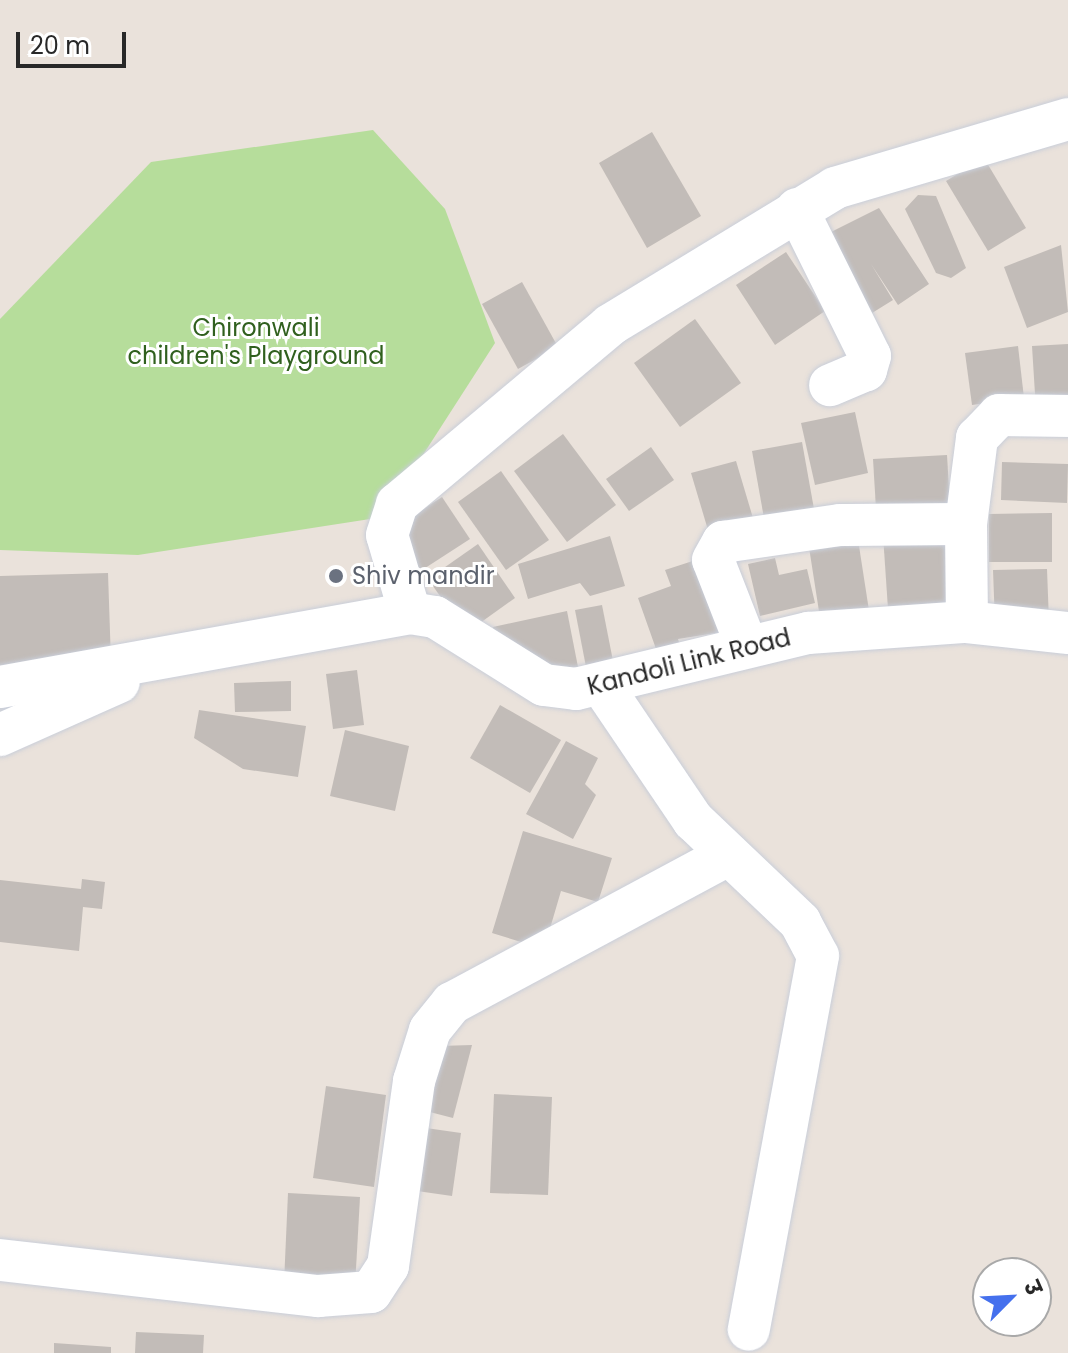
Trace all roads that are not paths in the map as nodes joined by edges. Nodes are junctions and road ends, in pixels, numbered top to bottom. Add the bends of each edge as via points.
1 (1066, 125) edge
2 (797, 209) junction
3 (830, 385) dead end
4 (1068, 416) edge
5 (966, 524) junction
6 (410, 613) junction
7 (967, 622) junction
8 (1068, 633) edge
9 (747, 647) junction
10 (182, 654) junction
11 (0, 687) edge
12 (603, 687) junction
13 (0, 735) edge
14 (726, 856) junction
15 (0, 1260) edge
16 (749, 1330) dead end

1 - 2 street via 835,188
2 - 3 street via 870,356 866,370
2 - 6 street via 610,325 397,504 387,535
4 - 5 street via 999,415 987,423 977,438
5 - 7 street
5 - 9 street via 840,525 723,542 713,560
6 - 10 street, Kandoli Link Road
6 - 12 street, Kandoli Link Road via 435,617 544,685
7 - 8 street, Kandoli Link Road
7 - 9 street, Kandoli Link Road via 808,633
9 - 12 street, Kandoli Link Road
10 - 11 street, Kandoli Link Road
10 - 13 street
12 - 14 street via 693,820
14 - 15 street via 474,985 430,1030 414,1081 388,1266 371,1292 318,1296
14 - 16 street via 800,922 818,956

